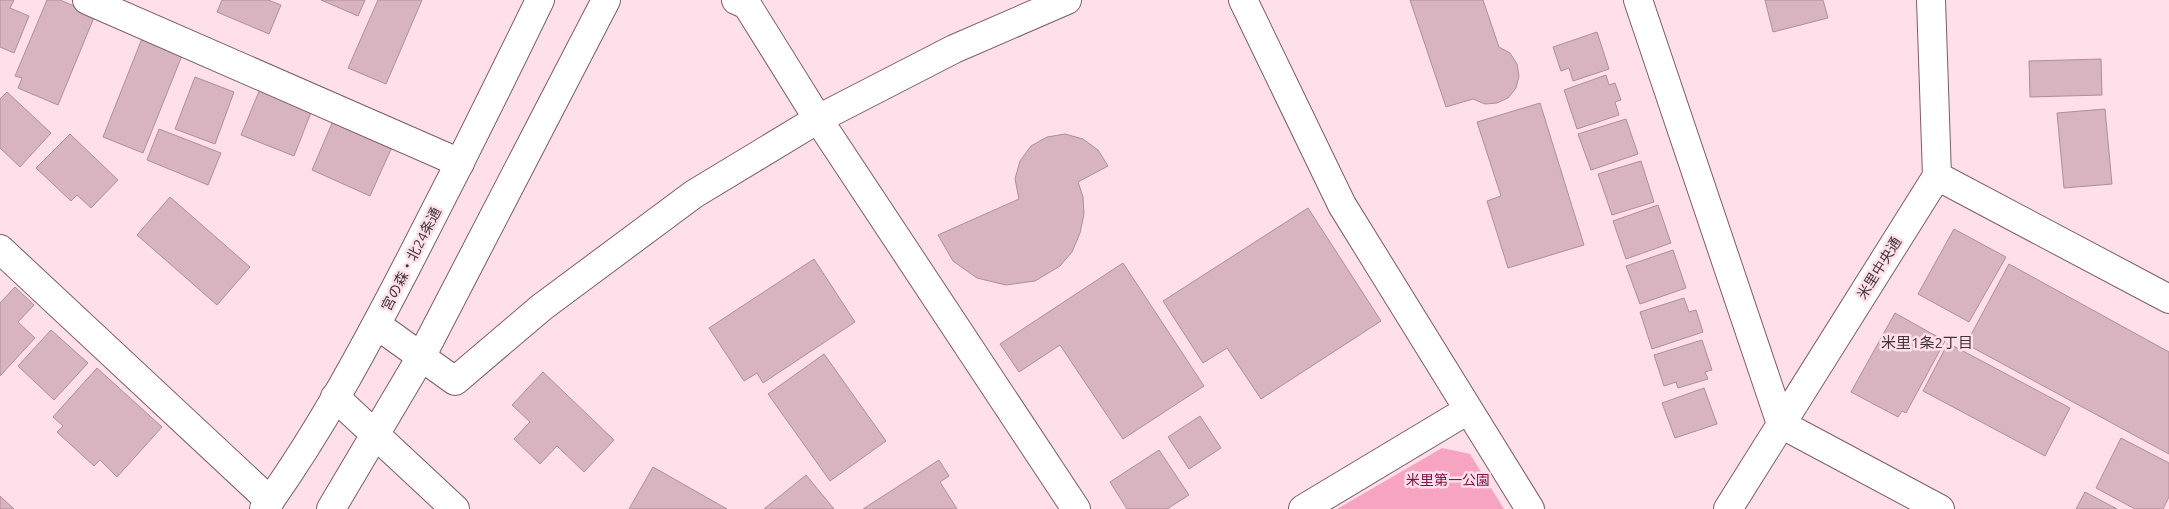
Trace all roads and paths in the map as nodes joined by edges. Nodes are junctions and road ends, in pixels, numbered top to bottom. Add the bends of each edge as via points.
1 (87, 0) edge
2 (540, 0) edge
3 (606, 0) edge
4 (736, 0) edge
5 (1067, 0) edge
6 (1243, 0) edge
7 (1638, 0) edge
8 (1931, 0) edge
9 (818, 119) junction
10 (460, 163) junction
11 (1937, 176) junction
12 (0, 249) edge
13 (2169, 299) edge
14 (377, 325) junction
15 (421, 357) junction
16 (335, 397) junction
17 (1468, 410) junction
18 (1781, 424) junction
19 (376, 435) junction
20 (267, 505) edge
21 (330, 509) edge
22 (455, 509) edge
23 (1076, 509) edge
24 (1303, 509) edge
25 (1530, 509) edge
26 (1728, 509) edge
27 (1940, 509) edge

1 - 10 street
2 - 10 street, 宮の森・北24条通
3 - 15 street
4 - 9 street via 746,5
5 - 9 street via 954,49
6 - 17 street via 1342,205
7 - 18 street
8 - 11 street
9 - 15 street via 694,194 542,307 455,380
9 - 23 street
10 - 14 street, 宮の森・北24条通
11 - 13 street
11 - 18 street, 米里中央通
12 - 20 street
14 - 15 street
14 - 16 street, 宮の森・北24条通
15 - 19 street
16 - 19 street
16 - 20 street, 宮の森・北24条通
17 - 24 street
17 - 25 street
18 - 26 street, 米里中央通
18 - 27 street
19 - 21 street
19 - 22 street

